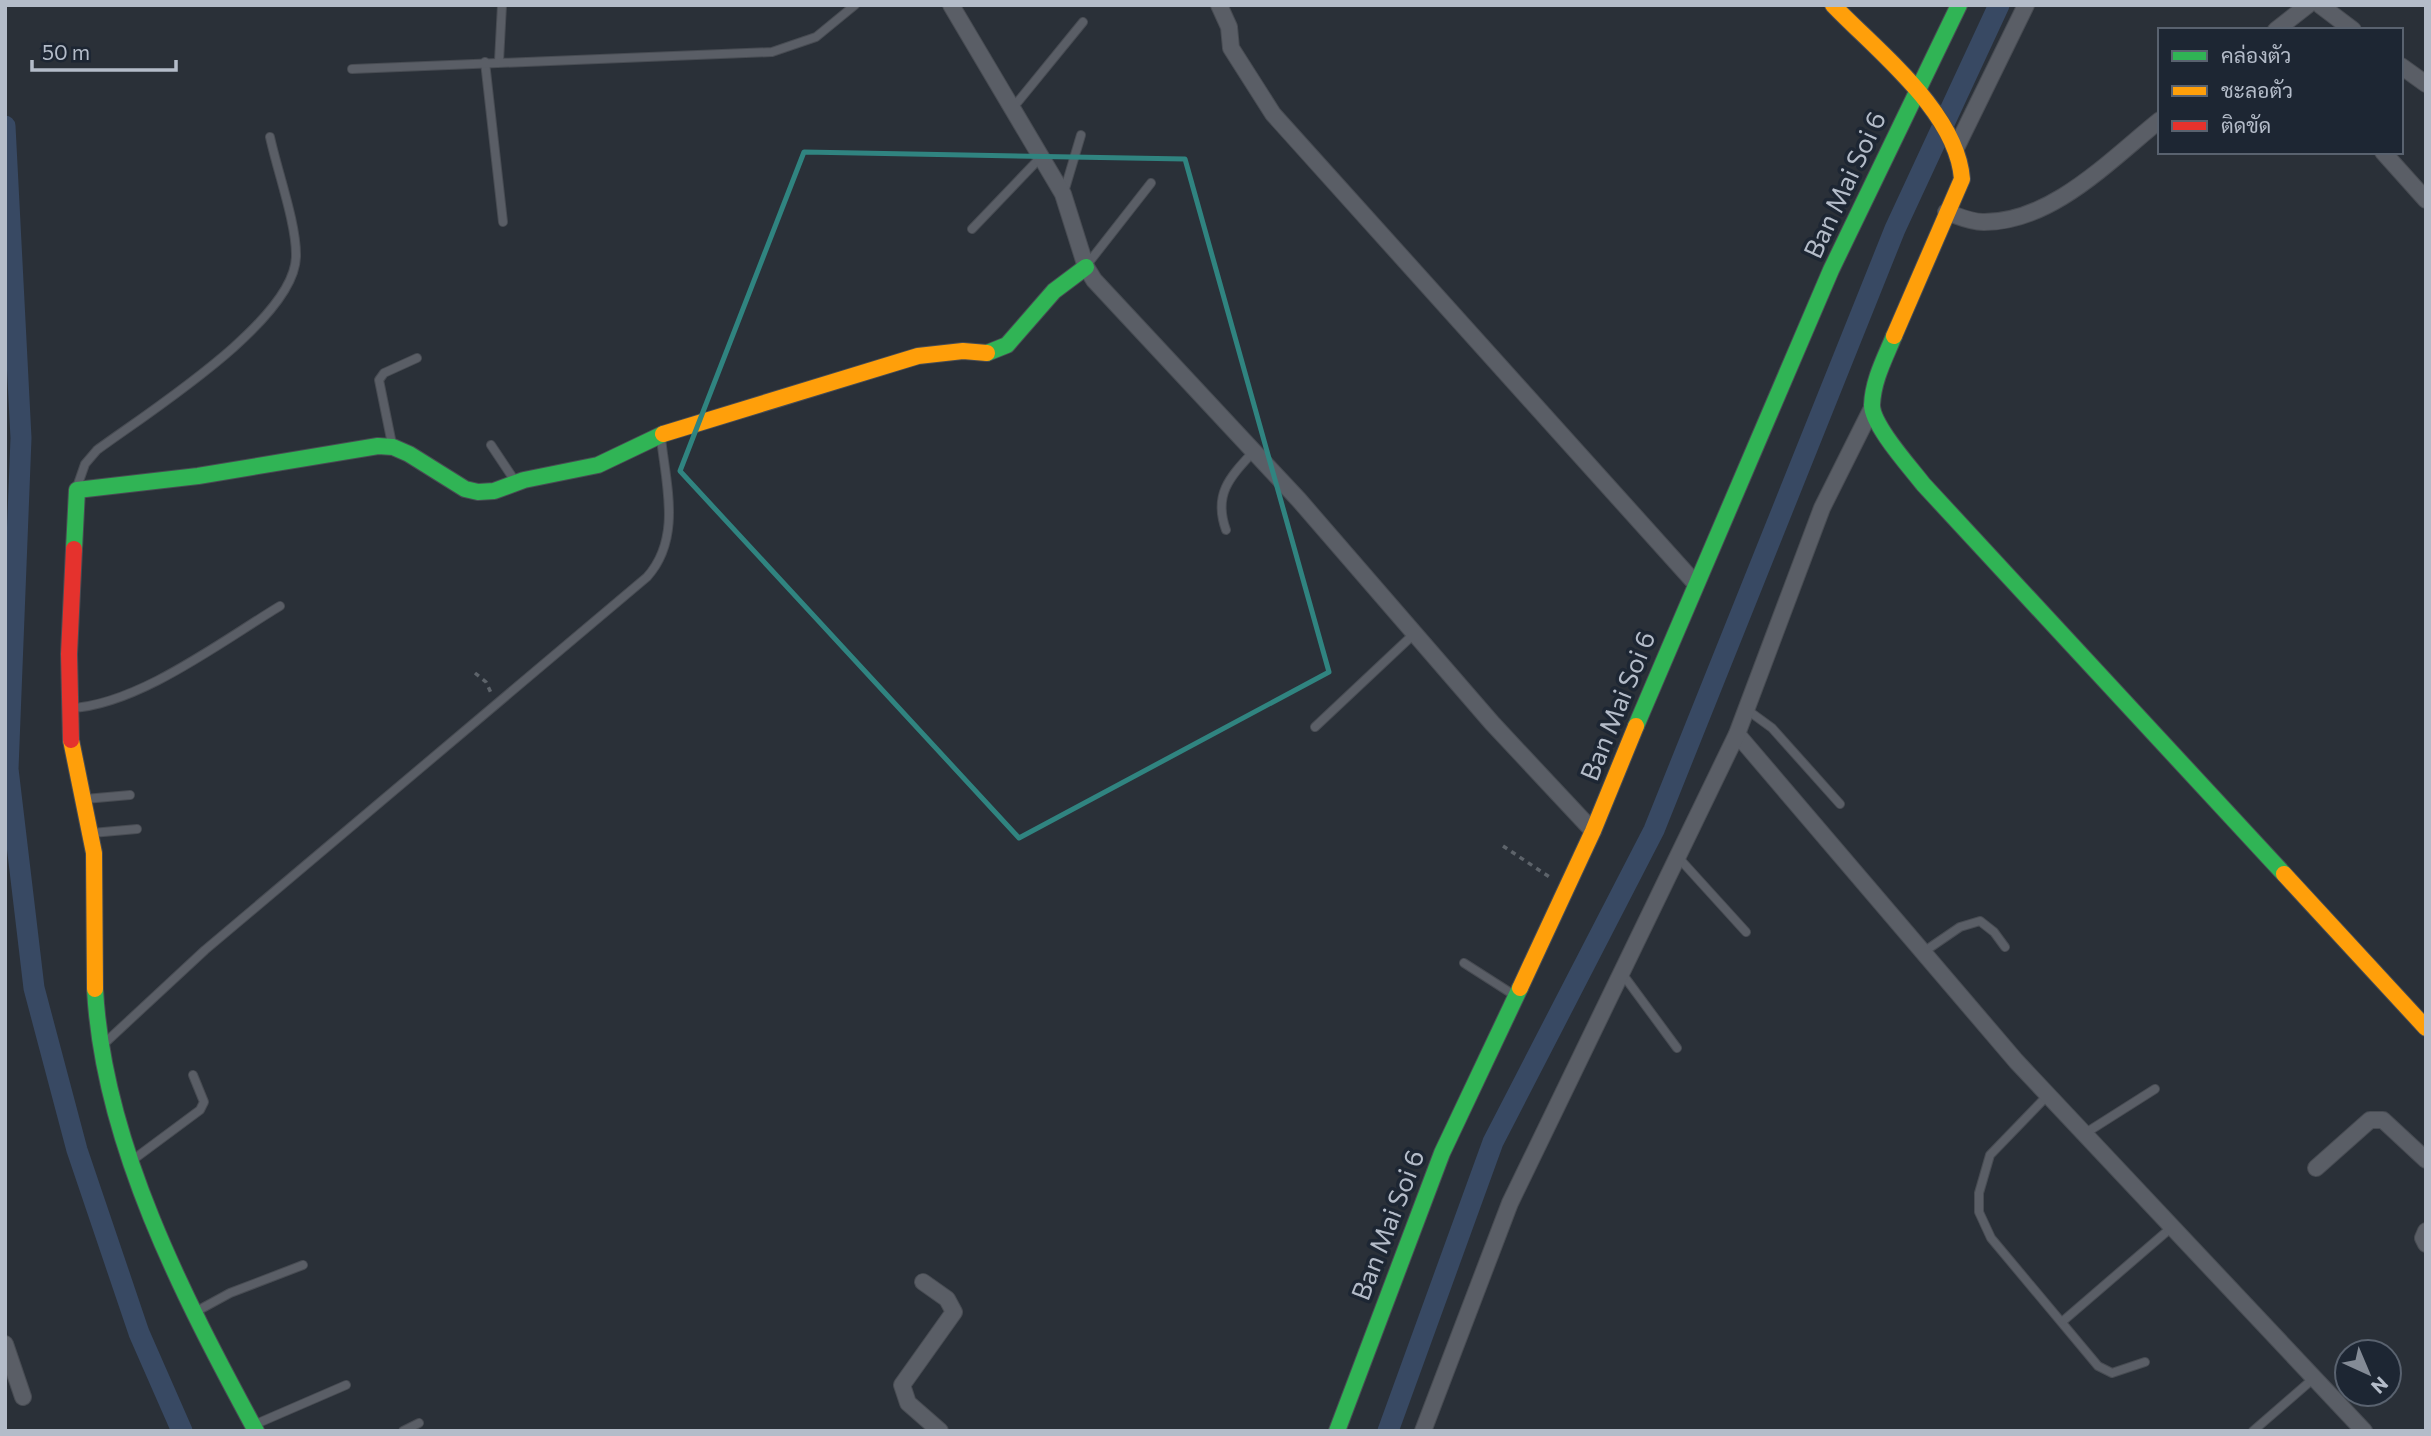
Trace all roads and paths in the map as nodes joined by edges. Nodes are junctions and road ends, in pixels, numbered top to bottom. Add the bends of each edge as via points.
1 (502, 5) edge
2 (855, 5) edge
3 (951, 5) edge
4 (1219, 5) edge
5 (1833, 5) edge
6 (1959, 5) edge
7 (2026, 5) edge
8 (2308, 5) edge
9 (2320, 5) edge
10 (1083, 22) dead end
11 (2279, 28) edge
12 (2350, 28) edge
13 (499, 61) junction
14 (485, 62) junction
15 (2403, 67) edge
16 (352, 69) dead end
17 (2426, 84) edge
18 (1921, 99) junction
19 (1013, 109) junction
20 (2158, 122) edge
21 (1081, 135) dead end
22 (270, 137) dead end
23 (1952, 142) junction
24 (2384, 154) edge
25 (1040, 158) junction
26 (1151, 183) dead end
27 (1063, 194) junction
28 (2426, 201) edge
29 (1946, 212) junction
30 (503, 222) dead end
31 (972, 229) dead end
32 (1086, 267) junction
33 (417, 358) dead end
34 (1872, 408) junction
35 (660, 435) junction
36 (491, 445) dead end
37 (393, 447) junction
38 (1254, 451) junction
39 (517, 483) junction
40 (77, 490) junction
41 (1226, 530) dead end
42 (1695, 583) junction
43 (280, 606) dead end
44 (1415, 633) junction
45 (475, 673) dead end
46 (71, 708) junction
47 (489, 709) junction
48 (1746, 709) junction
49 (1315, 727) dead end
50 (1737, 734) junction
51 (130, 795) dead end
52 (82, 799) junction
53 (1840, 804) dead end
54 (136, 829) dead end
55 (1593, 831) junction
56 (89, 833) junction
57 (1503, 846) dead end
58 (1677, 856) junction
59 (1567, 888) junction
60 (1746, 932) dead end
61 (2005, 947) dead end
62 (1922, 953) junction
63 (1464, 963) dead end
64 (1621, 971) junction
65 (1514, 995) junction
66 (2426, 1028) edge
67 (103, 1044) junction
68 (1678, 1048) dead end
69 (193, 1075) dead end
70 (2155, 1089) dead end
71 (2048, 1095) junction
72 (2084, 1134) junction
73 (2426, 1160) edge
74 (131, 1161) junction
75 (2316, 1168) dead end
76 (2172, 1227) junction
77 (2426, 1231) edge
78 (2426, 1244) edge
79 (303, 1265) dead end
80 (923, 1282) dead end
81 (195, 1312) junction
82 (2063, 1321) junction
83 (5, 1344) edge
84 (2145, 1362) dead end
85 (2314, 1378) junction
86 (346, 1385) dead end
87 (23, 1397) dead end
88 (419, 1423) dead end
89 (255, 1428) edge
90 (403, 1431) edge
91 (940, 1431) edge
92 (1338, 1431) edge
93 (1423, 1431) edge
94 (2253, 1431) edge
95 (2364, 1431) edge

1 - 13 lane
2 - 13 lane via 816,37 772,52
3 - 19 street
4 - 42 street via 1229,27 1231,48 1273,114
5 - 18 street
6 - 18 street, Ban Mai Soi 6
7 - 23 street
8 - 11 street
9 - 12 street
10 - 19 lane
13 - 14 lane
14 - 16 lane
14 - 30 lane
15 - 17 street
18 - 23 street
18 - 42 street, Ban Mai Soi 6 via 1831,271
19 - 25 street
20 - 29 street via 2072,190 2026,215 1986,222
21 - 27 lane
22 - 40 lane via 294,237 296,258 290,283 265,317 229,352 97,450 85,464
23 - 29 street via 1962,179
24 - 28 street
25 - 27 street
25 - 31 lane
26 - 32 lane
27 - 32 street
29 - 34 street via 1877,376
32 - 35 street via 1054,291 1007,345 990,353 918,356
32 - 38 street
33 - 37 lane via 384,373 379,380
34 - 48 street via 1822,508
34 - 66 street via 1923,484
35 - 39 street via 598,465
35 - 47 lane via 669,521 661,561 586,632
36 - 39 lane
37 - 39 street via 465,489 494,491
37 - 40 street
38 - 41 lane via 1229,478 1223,493 1220,513
38 - 44 street
40 - 46 street
42 - 55 street, Ban Mai Soi 6
43 - 46 lane via 206,653 140,687 94,707
44 - 49 lane
44 - 55 street
45 - 47 path via 486,682 491,695
46 - 52 street via 72,750
47 - 67 lane via 205,950
48 - 50 street
48 - 53 lane via 1772,728
50 - 58 street
50 - 62 street
51 - 52 lane
52 - 56 street
54 - 56 lane
55 - 59 street, Ban Mai Soi 6
56 - 67 street via 94,854 97,1012
57 - 59 path
58 - 60 lane
58 - 64 street
59 - 65 street, Ban Mai Soi 6
61 - 62 lane via 1980,921 1960,927
62 - 71 street
63 - 65 lane
64 - 68 lane
64 - 93 street via 1510,1203
65 - 92 street, Ban Mai Soi 6 via 1442,1153
67 - 74 street
69 - 74 lane via 204,1102 200,1110
70 - 72 lane
71 - 72 street
71 - 82 lane via 1990,1155 1979,1193 1979,1212 1991,1238
72 - 76 street
73 - 75 street via 2383,1120 2370,1120
74 - 81 street via 167,1255
76 - 82 lane
76 - 85 street
77 - 78 street
79 - 81 lane
80 - 91 street via 947,1299 954,1312 902,1385 908,1403
81 - 89 street
82 - 84 lane via 2098,1366 2112,1373
83 - 87 street
85 - 94 lane
85 - 95 street
86 - 89 lane
88 - 90 lane

